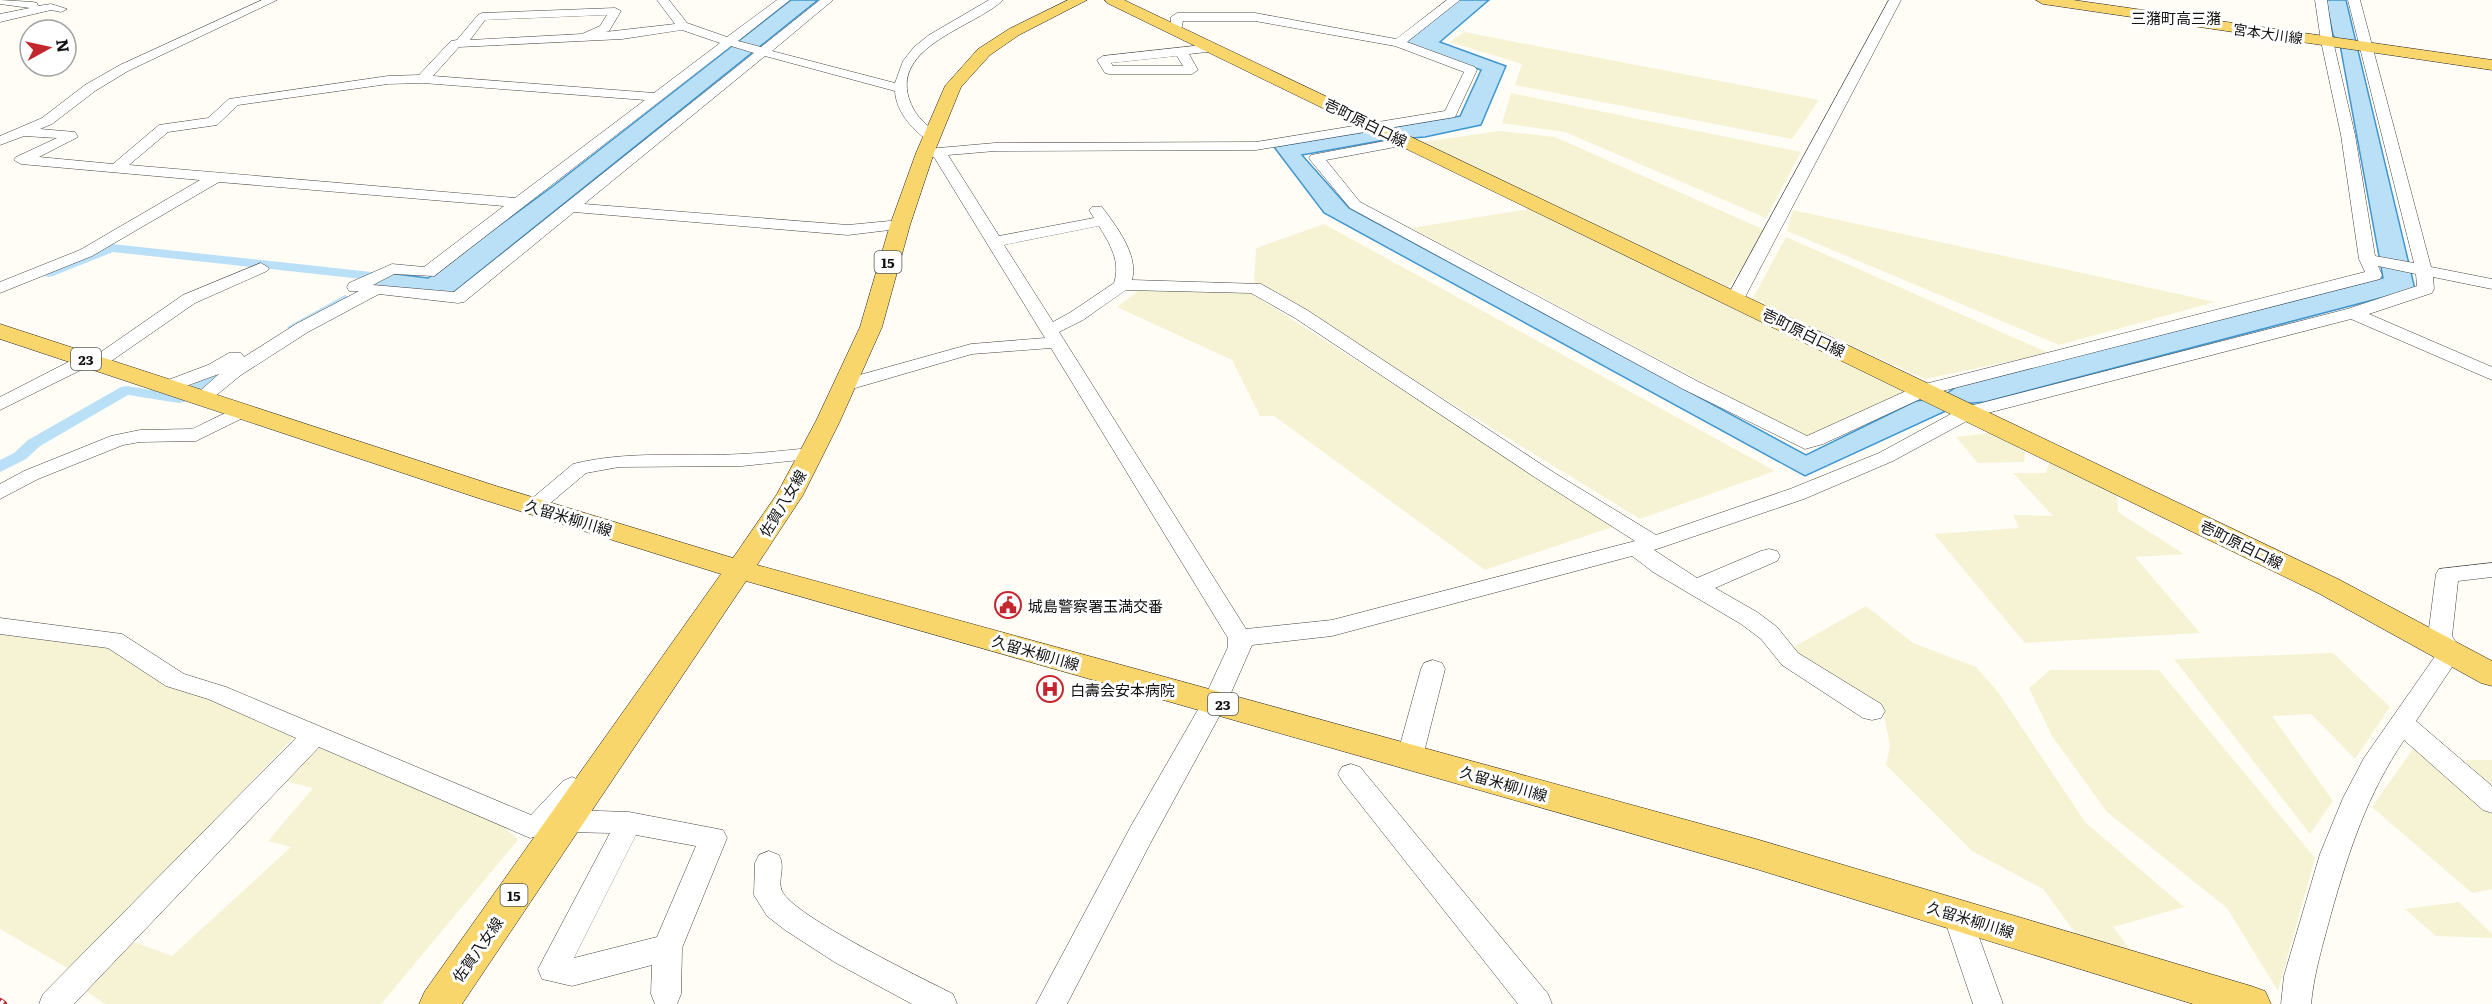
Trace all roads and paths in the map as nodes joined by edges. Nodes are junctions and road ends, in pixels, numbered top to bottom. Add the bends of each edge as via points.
1 (271, 0) edge
2 (663, 0) edge
3 (784, 0) edge
4 (826, 0) edge
5 (997, 0) edge
6 (1080, 0) edge
7 (1112, 0) edge
8 (1454, 0) edge
9 (1895, 0) edge
10 (2043, 0) edge
11 (2321, 0) edge
12 (2355, 0) edge
13 (0, 1) edge
14 (0, 18) edge
15 (683, 26) junction
16 (1176, 31) junction
17 (584, 37) junction
18 (731, 42) junction
19 (2330, 42) junction
20 (461, 43) junction
21 (1398, 43) junction
22 (2362, 46) junction
23 (1212, 48) junction
24 (762, 50) junction
25 (1181, 51) junction
26 (2492, 65) edge
27 (423, 79) junction
28 (900, 88) junction
29 (656, 97) junction
30 (1377, 127) junction
31 (25, 132) junction
32 (1404, 140) junction
33 (0, 141) edge
34 (932, 147) junction
35 (116, 168) junction
36 (214, 178) junction
37 (518, 203) junction
38 (569, 207) junction
39 (900, 225) junction
40 (995, 242) junction
41 (2367, 259) junction
42 (261, 267) dead end
43 (2424, 270) junction
44 (2492, 284) edge
45 (1122, 285) junction
46 (0, 288) edge
47 (1735, 299) junction
48 (2354, 313) junction
49 (0, 331) edge
50 (1054, 336) junction
51 (93, 361) junction
52 (2492, 374) edge
53 (845, 385) junction
54 (1929, 392) junction
55 (184, 393) junction
56 (0, 404) edge
57 (1965, 409) junction
58 (242, 411) junction
59 (811, 454) junction
60 (0, 493) edge
61 (534, 506) junction
62 (1645, 545) junction
63 (1769, 556) dead end
64 (740, 570) junction
65 (2492, 570) edge
66 (1696, 587) junction
67 (0, 626) edge
68 (1240, 638) junction
69 (2450, 652) junction
70 (1433, 669) dead end
71 (2492, 675) edge
72 (1215, 702) junction
73 (1872, 711) dead end
74 (2402, 723) junction
75 (315, 736) junction
76 (1410, 756) junction
77 (1351, 774) dead end
78 (590, 786) junction
79 (2492, 802) edge
80 (566, 821) junction
81 (629, 823) junction
82 (769, 863) dead end
83 (1957, 915) junction
84 (667, 948) junction
85 (666, 994) dead end
86 (54, 1004) edge
87 (439, 1004) edge
88 (942, 1004) edge
89 (1051, 1004) edge
90 (1537, 1004) edge
91 (1988, 1004) edge
92 (2251, 1004) edge
93 (2296, 1004) edge

1 - 31 street via 124,68
2 - 15 street
3 - 18 street
4 - 24 street
5 - 28 street via 923,46 907,62
6 - 34 main road, 佐賀八女線 / 15 via 1014,32 984,52 953,86
7 - 16 main road, 壱町原白口線
8 - 21 street
9 - 47 street
10 - 19 main road, 宮本大川線
11 - 19 street
12 - 22 street
13 - 14 street via 56,8
15 - 17 street via 648,33
15 - 18 street
16 - 21 street via 1178,17 1244,16
16 - 23 main road, 壱町原白口線
17 - 20 street
17 - 20 street via 603,29 608,22 471,30
18 - 24 street
18 - 29 street
19 - 22 main road, 宮本大川線
19 - 41 street
20 - 27 street via 455,44
21 - 30 street via 1471,70 1450,114
22 - 26 main road, 宮本大川線
22 - 43 street
23 - 25 street
23 - 30 main road, 壱町原白口線
24 - 28 street
24 - 38 street
25 - 25 street via 1136,56 1103,60 1110,70 1192,70
27 - 29 street
27 - 35 street via 388,80 234,102 212,122 164,128
28 - 34 street via 914,121
29 - 37 street
30 - 32 main road, 壱町原白口線
30 - 34 street via 1256,146
31 - 33 street
31 - 35 street via 55,132 71,137 21,160
32 - 47 main road, 壱町原白口線
32 - 54 street via 1316,158 1355,205 1690,386 1805,443
34 - 39 main road, 佐賀八女線 / 15
34 - 40 street
35 - 36 street
36 - 37 street
36 - 46 street via 86,253
37 - 55 street via 428,272 392,269 291,322
38 - 39 street via 848,230
38 - 55 street via 458,298 376,289 302,328 234,371
39 - 53 main road, 佐賀八女線 / 15 via 871,327
40 - 45 street via 1100,216 1124,258
40 - 50 street
41 - 43 street
41 - 54 street via 2374,275
42 - 51 street via 189,300
43 - 44 street
43 - 48 street via 2426,289
45 - 50 street
45 - 62 street via 1255,288 1301,314
47 - 54 main road, 壱町原白口線
48 - 52 street
48 - 57 street via 2112,377
49 - 51 main road, 久留米柳川線 / 23
50 - 53 street via 971,350
50 - 68 street
51 - 55 main road, 久留米柳川線 / 23
51 - 56 street
53 - 59 main road, 佐賀八女線 / 15
54 - 57 main road, 壱町原白口線
55 - 58 main road, 久留米柳川線 / 23
57 - 62 street via 1886,457 1807,490
57 - 69 main road, 壱町原白口線 via 2328,586
58 - 60 street via 196,435 118,440 31,475
58 - 61 main road, 久留米柳川線 / 23
59 - 61 street via 742,460 619,461 580,468
59 - 64 main road, 佐賀八女線 / 15 via 790,495
61 - 64 main road, 久留米柳川線 / 23
62 - 66 street via 1661,567
62 - 68 street via 1332,628
63 - 66 street
64 - 72 main road, 久留米柳川線 / 23
64 - 78 main road, 佐賀八女線 / 15
65 - 69 street via 2448,574 2440,636
66 - 73 street via 1749,618 1769,633 1790,659
67 - 75 street via 114,640 175,680 217,693
68 - 72 street via 1240,647
69 - 71 main road, 壱町原白口線
69 - 74 street
70 - 76 street
72 - 76 main road, 久留米柳川線 / 23
72 - 89 street
74 - 79 street
74 - 93 street via 2373,765 2334,854 2299,976
75 - 78 street via 530,827 539,825 573,787
75 - 86 street
76 - 83 main road, 久留米柳川線 / 23
77 - 90 street
78 - 80 main road, 佐賀八女線 / 15
80 - 81 street
80 - 87 main road, 佐賀八女線 / 15
81 - 84 street via 713,838
81 - 84 street via 553,969 572,972
82 - 88 street via 767,893 774,905 826,942
83 - 91 street
83 - 92 main road, 久留米柳川線 / 23
84 - 85 street

